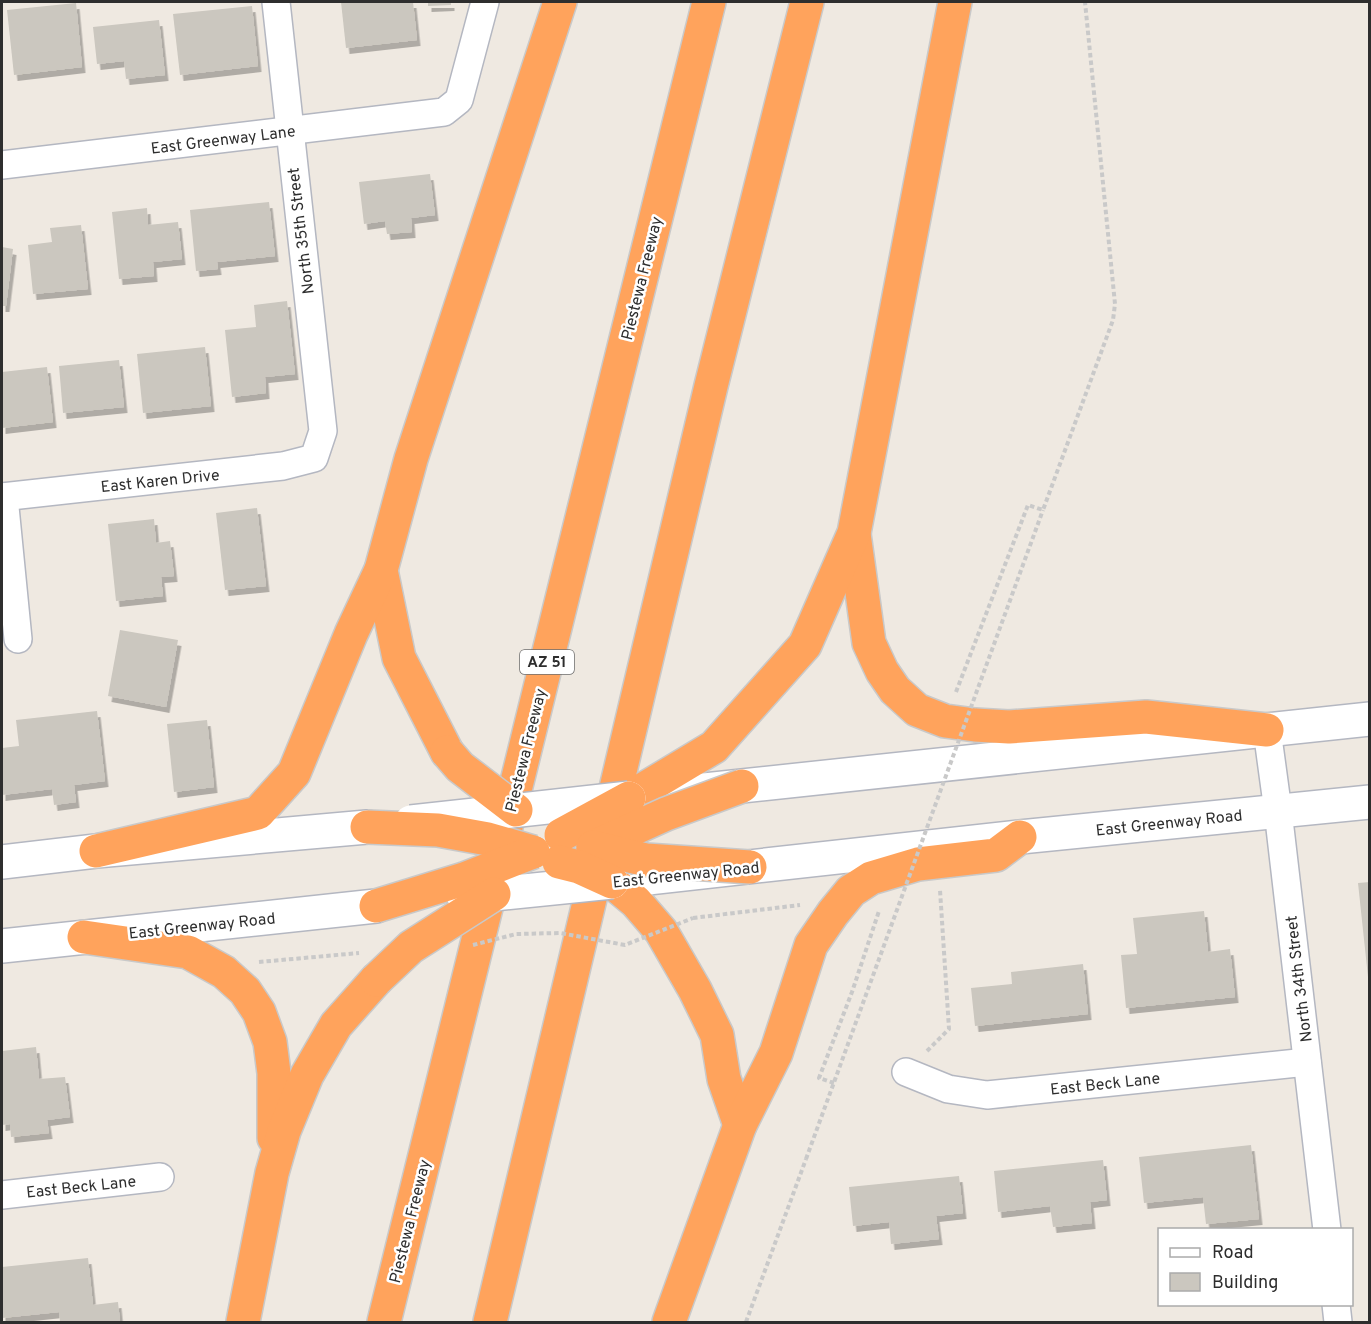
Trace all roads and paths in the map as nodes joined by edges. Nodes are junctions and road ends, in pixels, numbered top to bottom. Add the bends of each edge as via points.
1 (276, 2) edge
2 (485, 2) edge
3 (560, 2) edge
4 (709, 2) edge
5 (807, 2) edge
6 (955, 2) edge
7 (1085, 2) edge
8 (289, 132) junction
9 (2, 165) edge
10 (314, 458) joint
11 (3, 497) edge
12 (1043, 510) junction
13 (854, 533) junction
14 (381, 570) junction
15 (18, 639) dead end
16 (952, 703) dead end
17 (1370, 719) edge
18 (1267, 730) junction
19 (742, 786) junction
20 (629, 798) junction
21 (1370, 801) edge
22 (516, 810) junction
23 (1278, 811) junction
24 (367, 827) junction
25 (1020, 837) junction
26 (593, 846) junction
27 (551, 850) junction
28 (96, 851) junction
29 (2, 862) edge
30 (750, 867) junction
31 (915, 880) dead end
32 (612, 882) junction
33 (899, 886) dead end
34 (940, 887) dead end
35 (494, 894) junction
36 (376, 906) junction
37 (879, 908) dead end
38 (833, 913) junction
39 (661, 931) junction
40 (84, 937) junction
41 (2, 946) edge
42 (411, 947) junction
43 (465, 948) dead end
44 (224, 972) junction
45 (1307, 1062) junction
46 (906, 1072) joint
47 (834, 1083) junction
48 (740, 1125) junction
49 (272, 1173) junction
50 (160, 1177) dead end
51 (2, 1195) edge
52 (1327, 1228) edge
53 (1336, 1306) edge
54 (243, 1323) edge
55 (384, 1323) edge
56 (490, 1323) edge
57 (669, 1323) edge
58 (746, 1323) edge
59 (1338, 1323) edge

1 - 8 street, North 35th Street
2 - 8 street, East Greenway Lane via 459,100 444,112
3 - 14 highway via 413,451
4 - 55 highway, Piestewa Freeway / AZ 51
5 - 56 highway via 711,387
6 - 13 highway
7 - 12 path via 1115,304 1113,320
8 - 9 street, East Greenway Lane
8 - 10 street, North 35th Street via 323,431
10 - 11 street, East Karen Drive via 283,466
11 - 15 street, East Karen Drive
12 - 16 path via 1028,504
12 - 47 path, bridge
13 - 18 highway via 869,643 895,690 917,710 945,721 1008,727 1146,717
13 - 20 highway via 805,645 714,747
14 - 22 highway, bridge via 399,658 447,752 460,767
14 - 28 highway via 294,773 258,813
17 - 18 main road
18 - 19 main road
18 - 23 street, North 34th Street
19 - 20 main road, bridge
19 - 26 highway, bridge
20 - 22 main road, bridge
20 - 27 highway, bridge
21 - 23 main road, East Greenway Road
22 - 24 main road, bridge
22 - 27 highway
23 - 25 main road, East Greenway Road
23 - 45 street, North 34th Street
24 - 27 highway, bridge via 438,830
24 - 28 main road
25 - 30 main road, East Greenway Road
25 - 38 highway via 996,855 918,864 871,878 851,891
26 - 27 highway
26 - 30 highway, bridge via 646,860
27 - 32 highway, bridge
27 - 35 highway, bridge
27 - 36 highway, bridge
28 - 29 main road
30 - 32 main road, East Greenway Road, bridge
31 - 33 path
32 - 35 main road, East Greenway Road, bridge
32 - 39 highway
34 - 46 path via 949,1029
35 - 36 main road, East Greenway Road, bridge
35 - 42 highway, bridge
36 - 40 main road, East Greenway Road
37 - 47 path via 819,1078
38 - 39 path, bridge via 819,903 693,918
38 - 48 highway via 811,945 776,1053
39 - 43 path, bridge via 625,945 560,933 516,934
39 - 48 highway via 717,1035 724,1079
40 - 41 main road, East Greenway Road
40 - 44 highway via 188,952
42 - 44 path via 233,964
42 - 49 highway, bridge via 336,1025 307,1075
44 - 49 highway via 245,991 259,1012 270,1042 274,1073
45 - 46 street, East Beck Lane via 987,1095 948,1089
45 - 52 street, North 34th Street
47 - 58 path, bridge
48 - 57 highway
49 - 54 highway
50 - 51 street, East Beck Lane
53 - 59 street

